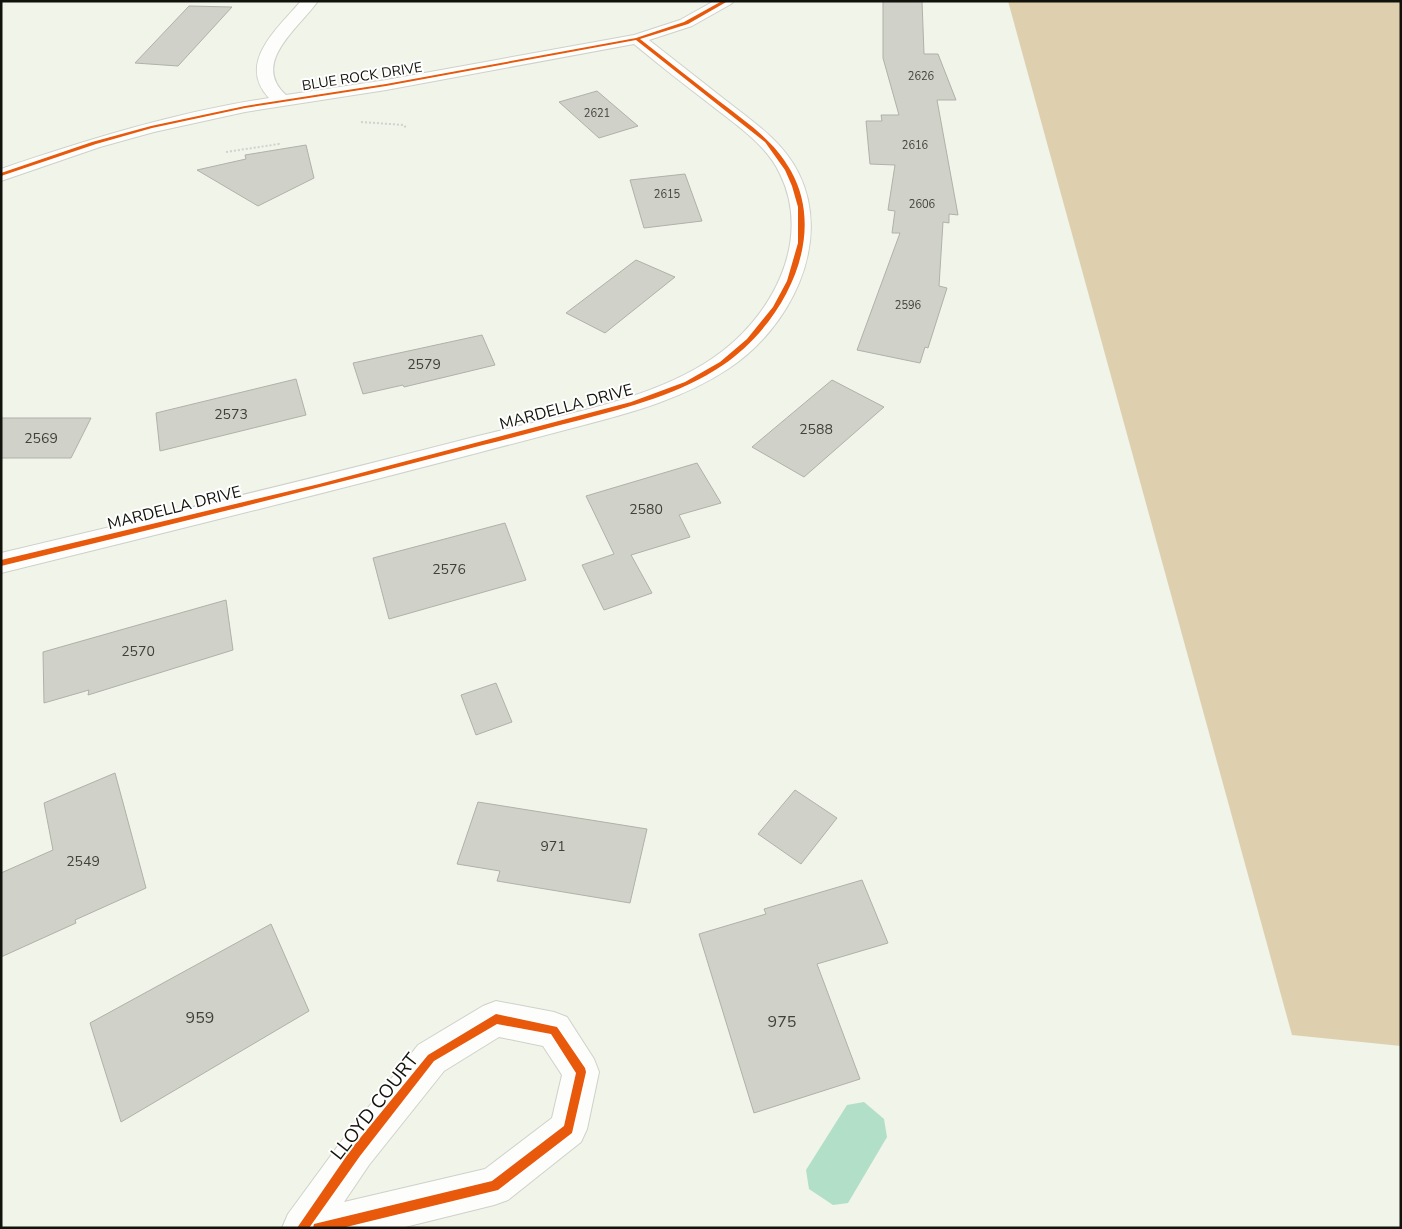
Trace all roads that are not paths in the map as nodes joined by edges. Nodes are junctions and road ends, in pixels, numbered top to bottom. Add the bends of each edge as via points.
1 (310, 1) edge
2 (726, 1) edge
3 (637, 39) junction
4 (282, 101) junction
5 (1, 174) edge
6 (1, 563) edge
7 (302, 1228) edge
8 (318, 1228) edge

1 - 4 street via 277,41 264,66 264,77 270,90
2 - 3 street, BLUE ROCK DRIVE via 686,23
3 - 4 street, BLUE ROCK DRIVE
3 - 6 street, MARDELLA DRIVE via 767,141 788,170 795,186 800,207 801,243 790,281 776,308 749,340 722,362 687,382 633,404 319,486
4 - 5 street, BLUE ROCK DRIVE via 120,135
7 - 8 street, LLOYD COURT via 356,1152 431,1058 496,1019 554,1030 581,1072 568,1130 494,1186

